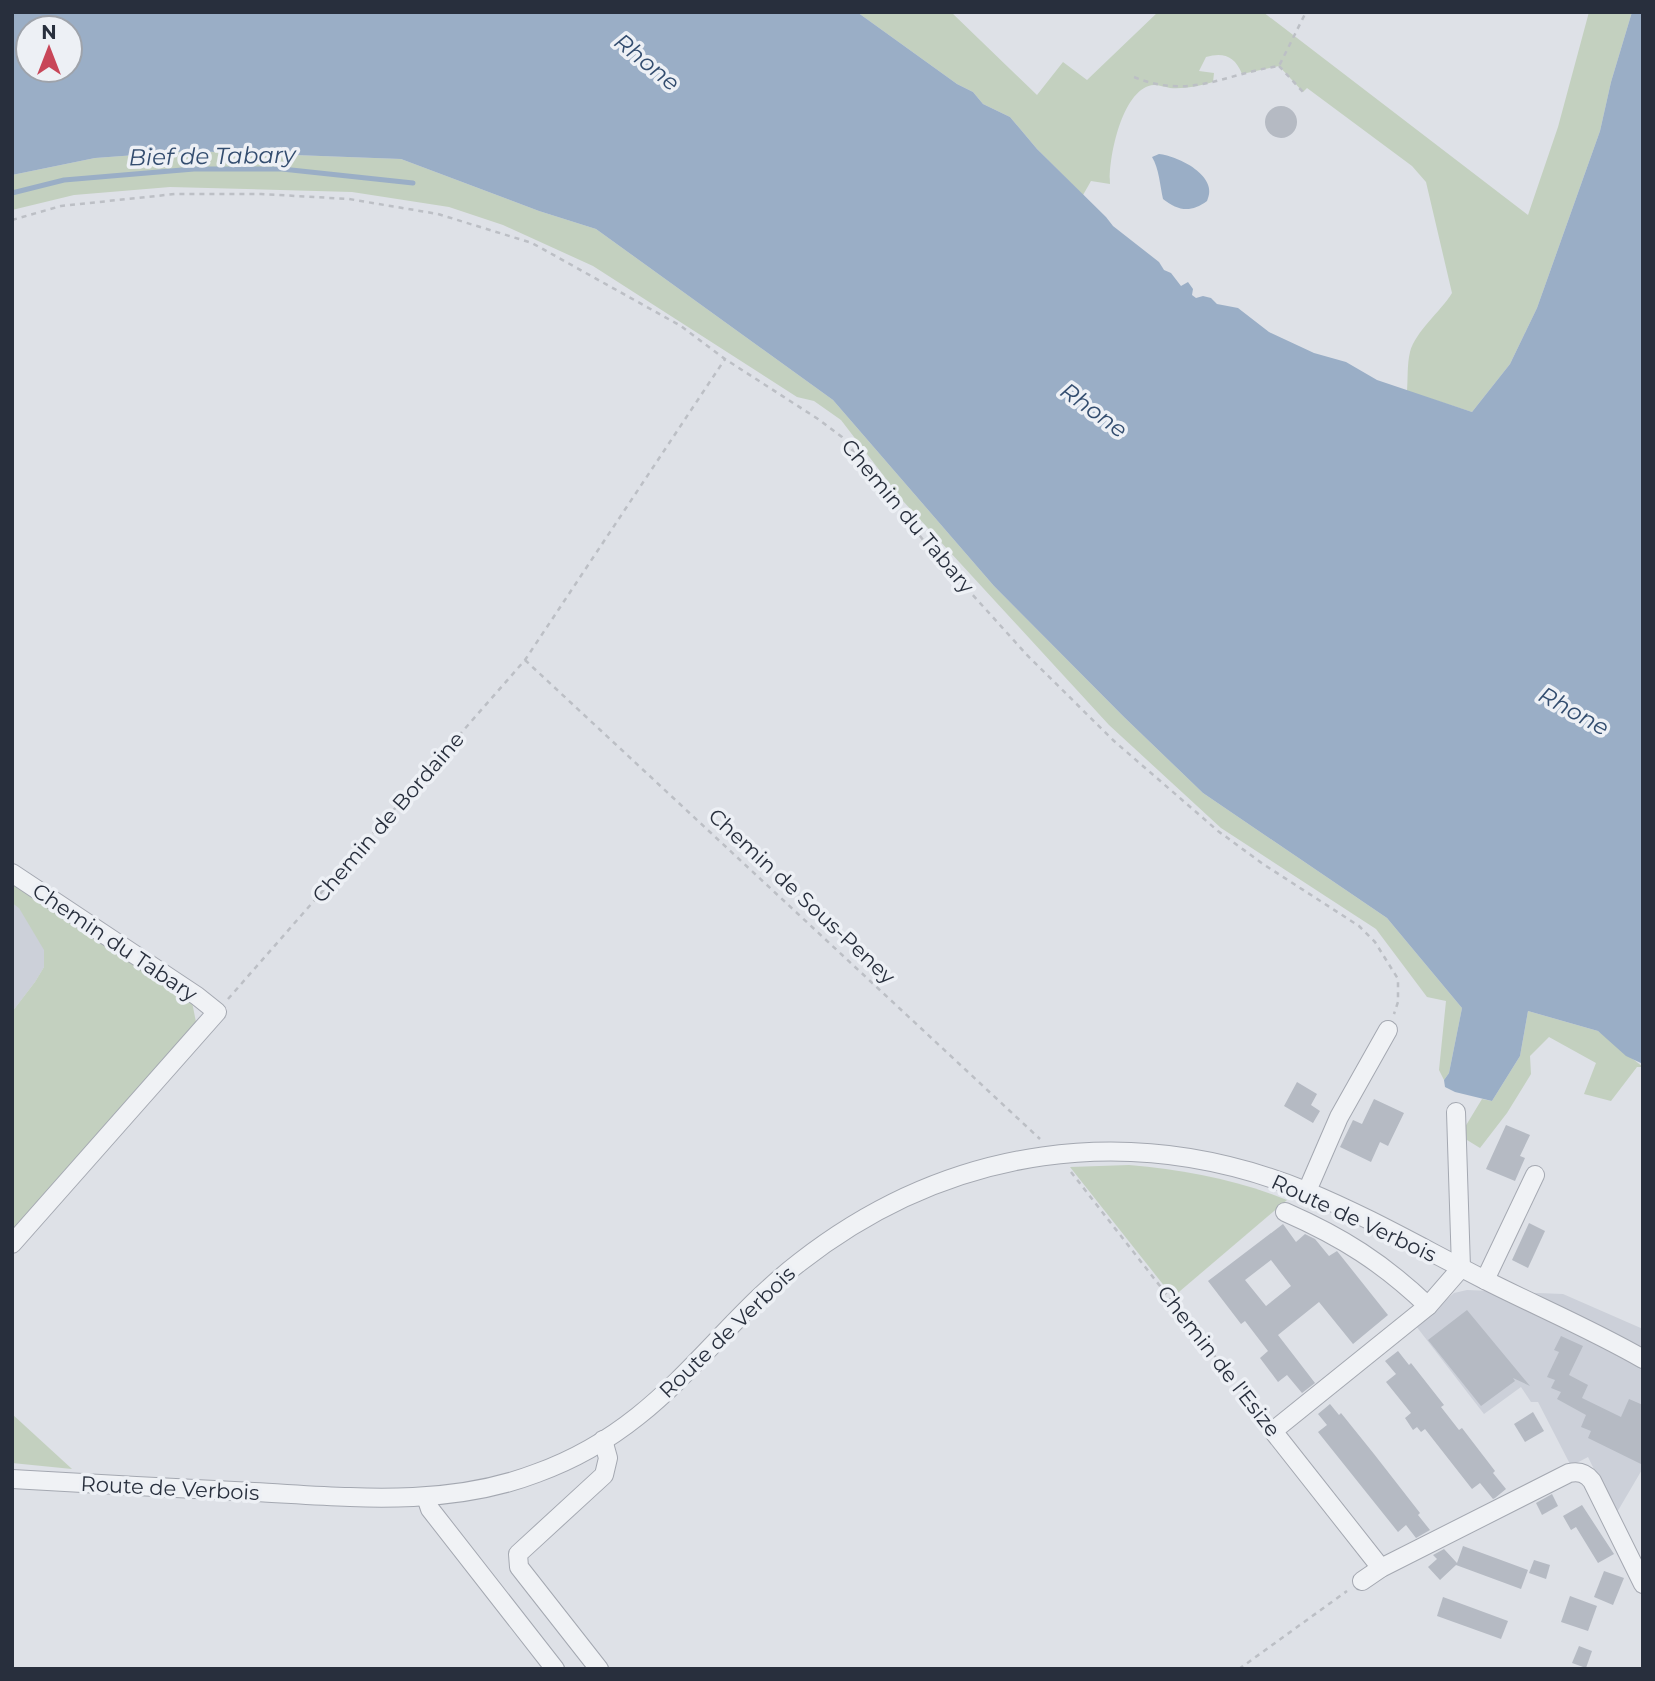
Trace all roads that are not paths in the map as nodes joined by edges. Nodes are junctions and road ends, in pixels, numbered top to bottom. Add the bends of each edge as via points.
1 (12, 873) edge
2 (1388, 1030) road end
3 (1456, 1112) dead end
4 (1535, 1175) dead end
5 (1307, 1191) junction
6 (1285, 1212) dead end
7 (12, 1244) edge
8 (1461, 1268) junction
9 (1485, 1280) junction
10 (1428, 1306) junction
11 (1611, 1341) junction
12 (1643, 1351) edge
13 (1643, 1359) edge
14 (603, 1440) junction
15 (12, 1479) edge
16 (426, 1497) junction
17 (1381, 1568) junction
18 (1362, 1581) road end
19 (1642, 1583) edge
20 (555, 1669) edge
21 (599, 1669) edge

1 - 7 street, Chemin du Tabary via 217,1012
2 - 5 street via 1339,1117
3 - 8 street
4 - 9 street
5 - 8 street, Route de Verbois
5 - 14 street, Route de Verbois via 1250,1171 1166,1155 1102,1152 1022,1159 931,1184 860,1220 799,1263 755,1299 677,1381
6 - 10 street via 1346,1241 1391,1272
8 - 9 street, Route de Verbois
8 - 10 street
9 - 11 street, Route de Verbois
10 - 17 street, Chemin de l'Esize via 1273,1431
11 - 12 street, Route de Verbois
11 - 13 street, Route de Verbois
14 - 16 street, Route de Verbois via 534,1475 464,1494
14 - 21 street via 608,1458 604,1475 518,1554 519,1567
15 - 16 street, Route de Verbois
16 - 20 street via 436,1517
17 - 18 street
17 - 19 street via 1576,1471 1592,1480

